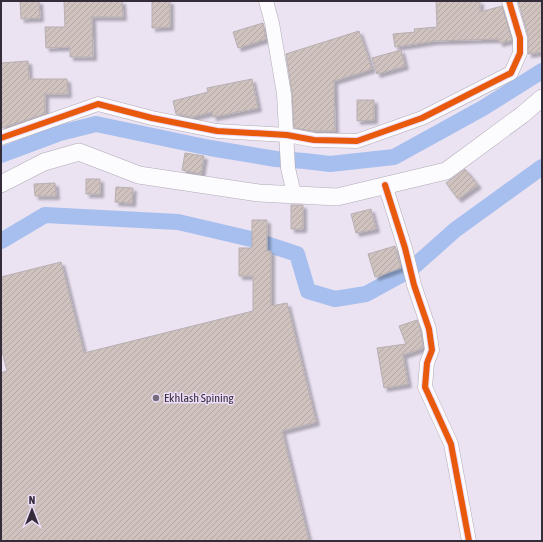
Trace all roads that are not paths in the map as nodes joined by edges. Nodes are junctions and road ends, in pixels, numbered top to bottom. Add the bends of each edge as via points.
1 (266, 1) edge
2 (509, 1) edge
3 (542, 98) edge
4 (1, 138) edge
5 (287, 138) junction
6 (1, 184) edge
7 (385, 185) junction
8 (294, 194) junction
9 (469, 541) edge

1 - 5 street via 284,94
2 - 5 street via 520,38 520,53 511,73 422,118 357,140
3 - 7 street via 446,171
4 - 5 street via 98,104 217,131
5 - 8 street via 288,168
6 - 8 street via 44,162 79,152 139,175 259,193
7 - 8 street via 337,197
7 - 9 street via 429,329 432,350 427,363 424,387 451,444

